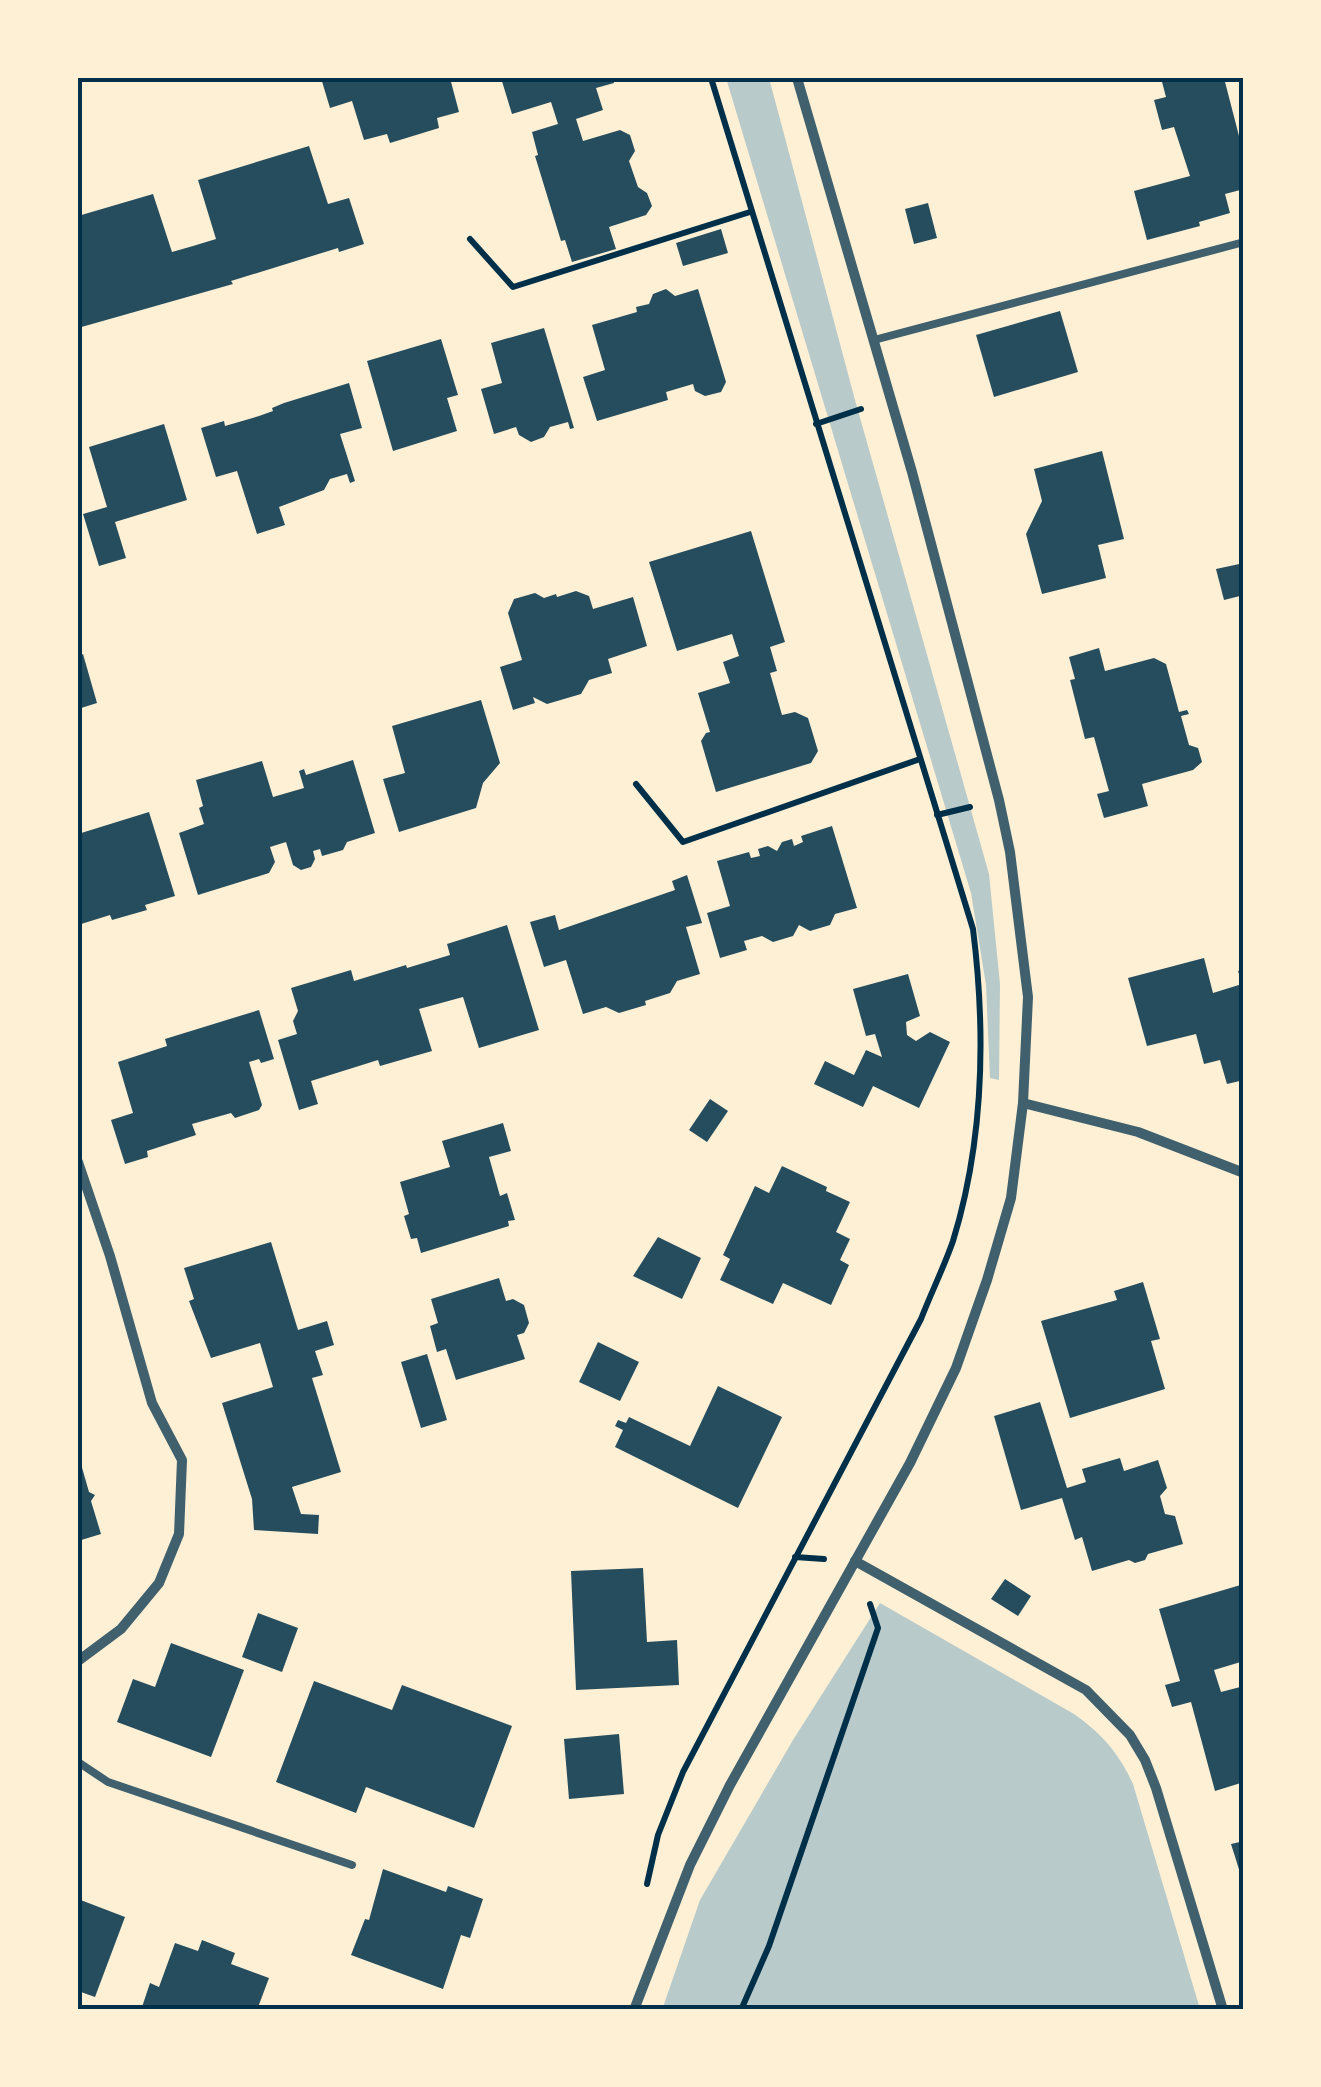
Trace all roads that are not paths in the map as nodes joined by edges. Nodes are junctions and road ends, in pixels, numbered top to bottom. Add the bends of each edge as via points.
1 (797, 78) edge
2 (1244, 242) edge
3 (874, 340) junction
4 (1022, 1103) junction
5 (78, 1162) edge
6 (1244, 1173) edge
7 (855, 1560) junction
8 (78, 1661) edge
9 (78, 1762) edge
10 (352, 1865) dead end
11 (634, 2010) edge
12 (1223, 2010) edge

1 - 3 street
2 - 3 lane
3 - 4 street via 1000,800 1028,997
4 - 6 street via 1138,1132
4 - 7 street via 1012,1198 956,1368
5 - 8 street via 152,1403 182,1460 179,1534 159,1583 121,1629
7 - 11 street via 690,1865
7 - 12 street via 1086,1690 1130,1735 1156,1788
9 - 10 lane via 108,1782

